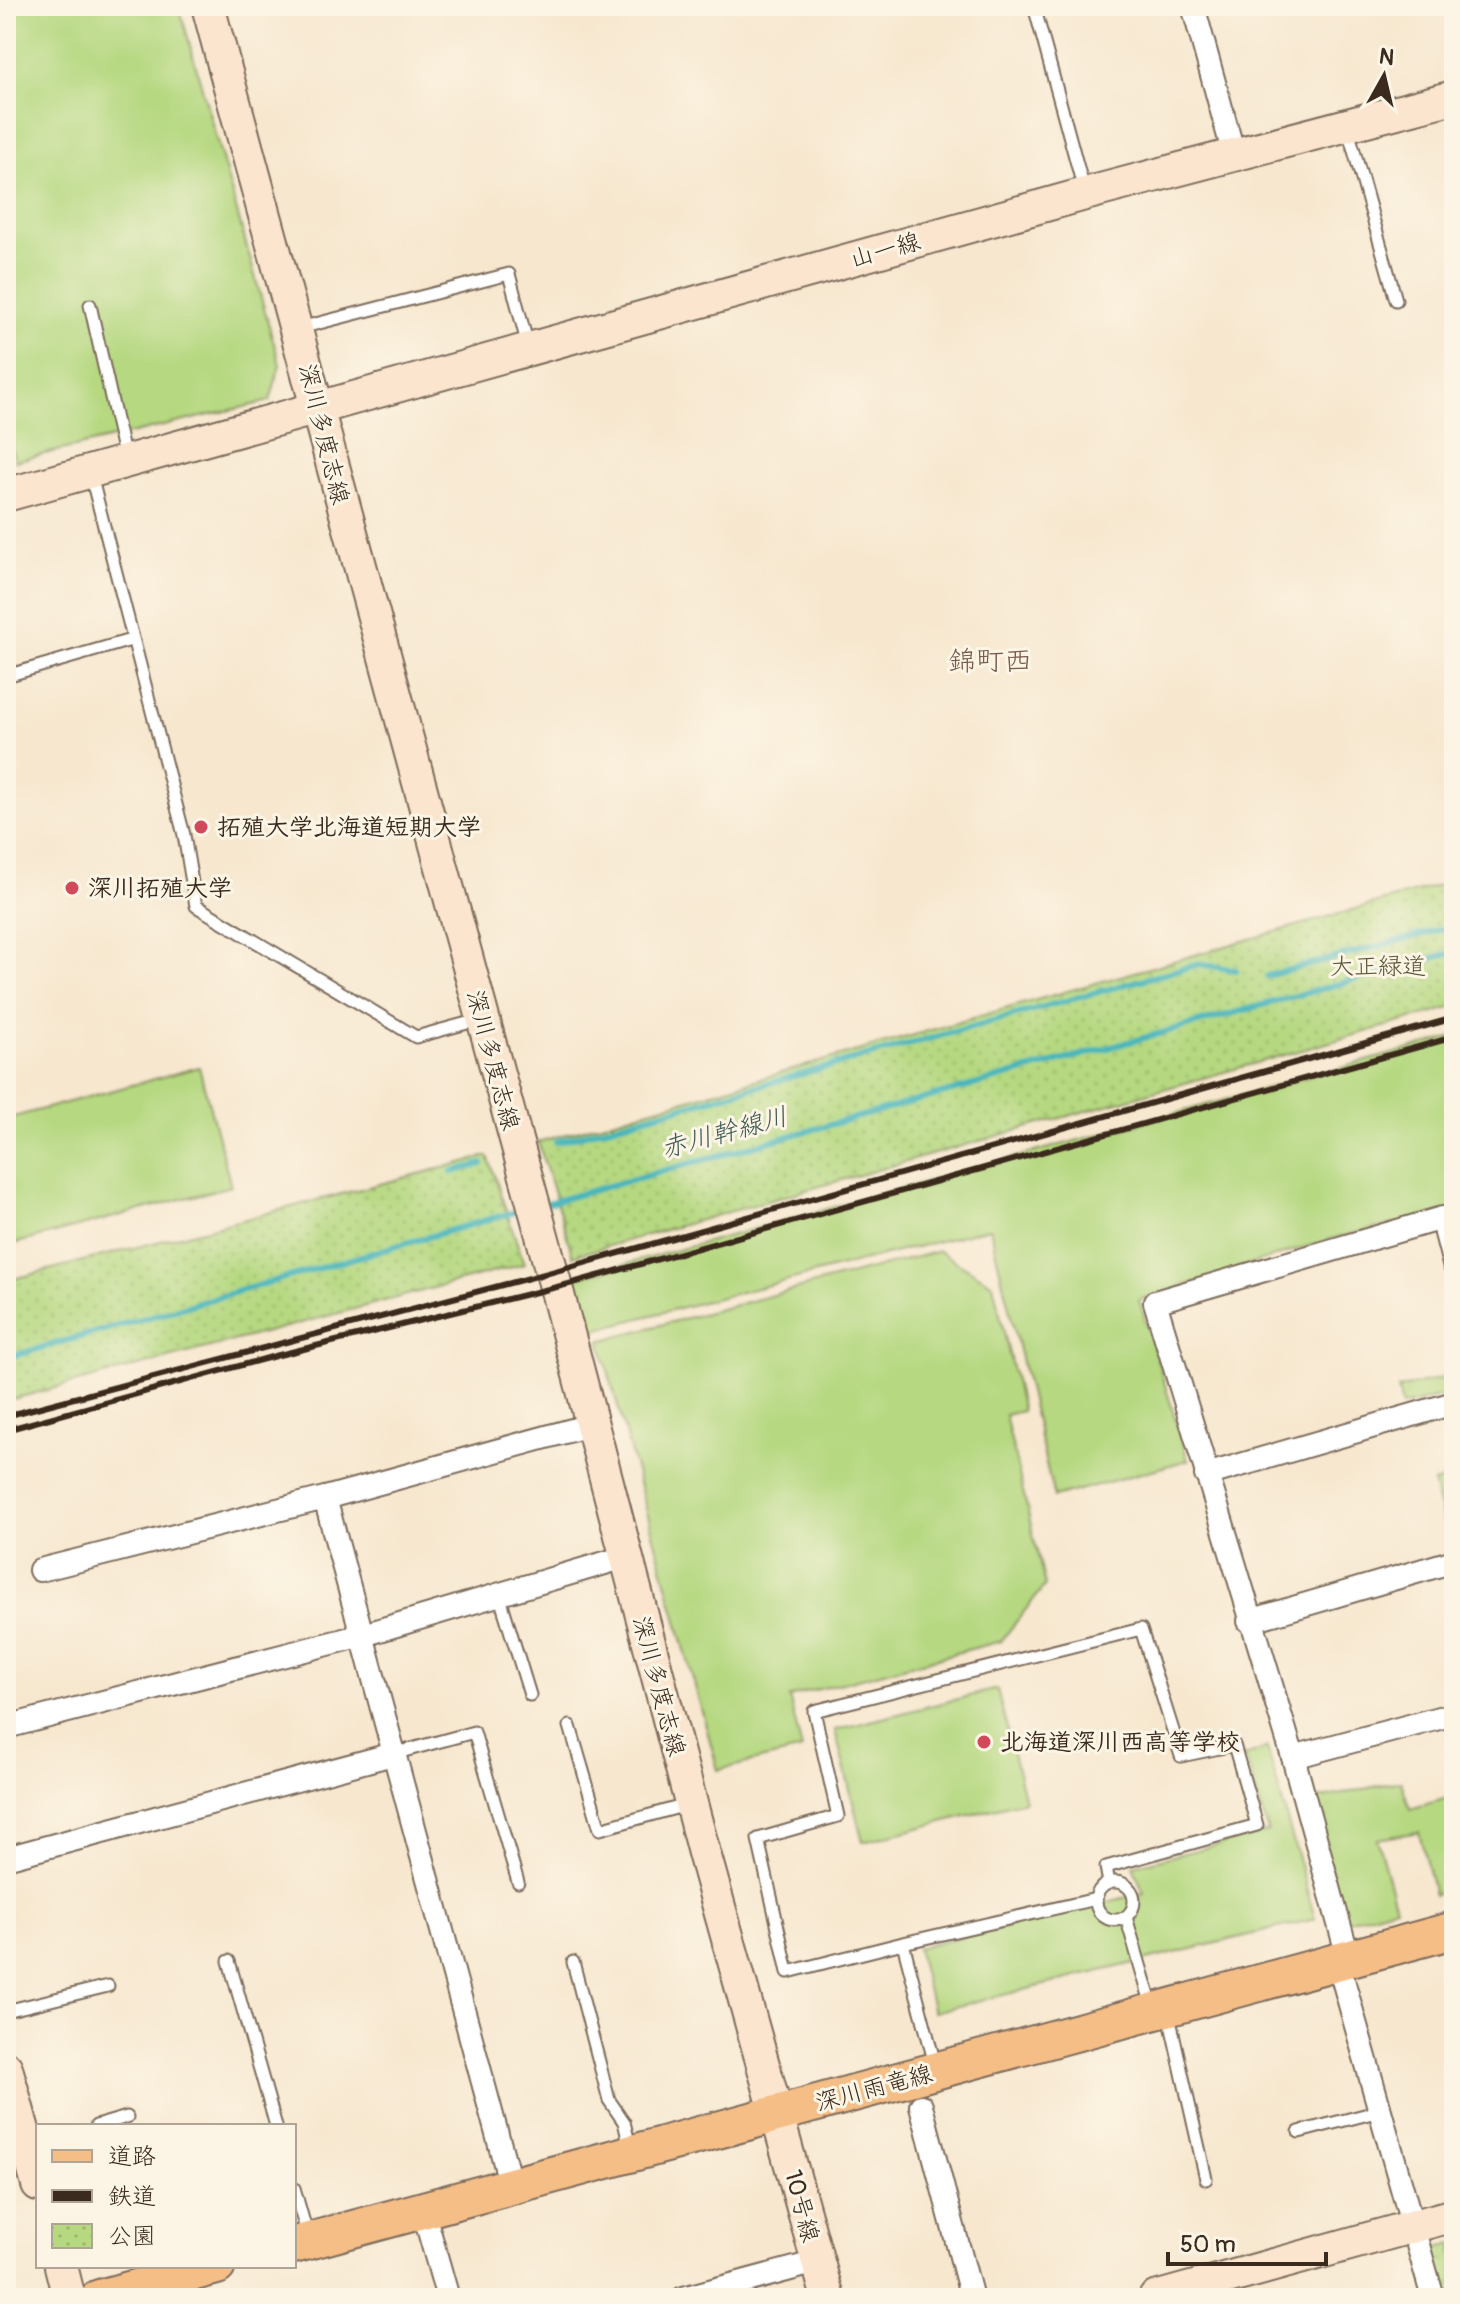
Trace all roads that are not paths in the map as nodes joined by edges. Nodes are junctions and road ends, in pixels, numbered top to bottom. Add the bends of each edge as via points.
1 (208, 6) edge
2 (1034, 6) edge
3 (1193, 6) edge
4 (1454, 97) edge
5 (1347, 125) junction
6 (1234, 155) junction
7 (1085, 194) junction
8 (1396, 300) dead end
9 (90, 305) dead end
10 (296, 329) junction
11 (529, 350) junction
12 (317, 408) junction
13 (126, 460) junction
14 (90, 472) junction
15 (6, 495) edge
16 (131, 640) junction
17 (6, 676) edge
18 (482, 1019) junction
19 (1448, 1216) edge
20 (1454, 1264) edge
21 (1454, 1403) edge
22 (590, 1425) junction
23 (1206, 1475) junction
24 (325, 1498) junction
25 (625, 1557) junction
26 (1454, 1561) edge
27 (40, 1570) dead end
28 (499, 1594) junction
29 (1249, 1621) junction
30 (363, 1635) junction
31 (530, 1695) dead end
32 (1454, 1714) edge
33 (570, 1726) dead end
34 (6, 1727) edge
35 (393, 1754) junction
36 (1293, 1757) junction
37 (691, 1804) junction
38 (6, 1858) edge
39 (518, 1882) dead end
40 (1109, 1883) junction
41 (1096, 1899) junction
42 (1126, 1917) junction
43 (1454, 1930) edge
44 (903, 1943) junction
45 (229, 1961) dead end
46 (1344, 1961) junction
47 (573, 1962) dead end
48 (108, 1986) dead end
49 (1160, 2009) junction
50 (6, 2011) edge
51 (6, 2068) edge
52 (937, 2072) junction
53 (921, 2106) dead end
54 (1380, 2111) junction
55 (775, 2114) junction
56 (127, 2117) dead end
57 (103, 2124) edge
58 (275, 2124) edge
59 (1299, 2132) dead end
60 (33, 2144) edge
61 (632, 2153) junction
62 (36, 2169) edge
63 (1206, 2179) dead end
64 (511, 2186) junction
65 (296, 2202) edge
66 (423, 2210) junction
67 (1454, 2215) edge
68 (1413, 2226) junction
69 (302, 2243) edge
70 (817, 2262) junction
71 (62, 2268) edge
72 (210, 2268) edge
73 (69, 2298) edge
74 (99, 2298) edge
75 (448, 2298) edge
76 (683, 2298) edge
77 (828, 2298) edge
78 (972, 2298) edge
79 (1155, 2298) edge
80 (1433, 2298) edge

1 - 10 main road, 深川多度志線
2 - 7 lane
3 - 6 street
4 - 5 main road, 山一線
5 - 6 main road, 山一線
5 - 8 lane
6 - 7 main road, 山一線
7 - 11 main road, 山一線
9 - 13 lane
10 - 11 lane via 509,274
10 - 12 main road, 深川多度志線
11 - 12 main road, 山一線
12 - 13 main road, 山一線
12 - 18 main road, 深川多度志線
13 - 14 main road, 山一線
14 - 15 main road, 山一線
14 - 16 lane
16 - 17 lane
16 - 18 lane via 184,835 196,906 416,1037
18 - 22 main road, 深川多度志線
19 - 20 street
19 - 23 street via 1155,1302
21 - 23 street
22 - 24 street
22 - 25 main road, 深川多度志線
23 - 29 street
24 - 27 street
24 - 30 street
25 - 28 street
25 - 37 main road, 深川多度志線
26 - 29 street
28 - 30 street
28 - 31 lane
29 - 36 street
30 - 34 street
30 - 35 street
32 - 36 street
33 - 37 lane via 600,1829
35 - 38 street
35 - 39 lane via 474,1732
35 - 64 street
36 - 46 street
37 - 55 main road, 深川多度志線
40 - 41 lane
40 - 42 lane via 1120,1883 1134,1898
40 - 44 lane via 1106,1867 1257,1825 1234,1745 1181,1756 1141,1629 814,1711 838,1816 758,1839 788,1972
41 - 42 lane via 1105,1918
41 - 44 lane
42 - 49 lane
43 - 46 main road, 深川雨竜線
44 - 52 lane
45 - 58 lane
46 - 49 main road, 深川雨竜線
46 - 54 street
47 - 61 lane via 609,2100 624,2122
48 - 50 lane
49 - 52 main road, 深川雨竜線
49 - 63 lane
51 - 60 main road
52 - 55 main road, 深川雨竜線
53 - 78 street
54 - 59 lane
54 - 68 street
55 - 61 main road, 深川雨竜線
55 - 70 main road, 10号線
56 - 57 lane
60 - 62 main road
61 - 64 main road, 深川雨竜線
64 - 66 main road, 深川雨竜線
65 - 69 lane
66 - 69 main road, 深川雨竜線
66 - 75 street
67 - 68 main road
68 - 79 main road
68 - 80 street
70 - 76 street
70 - 77 main road, 10号線
71 - 73 main road
72 - 74 main road

